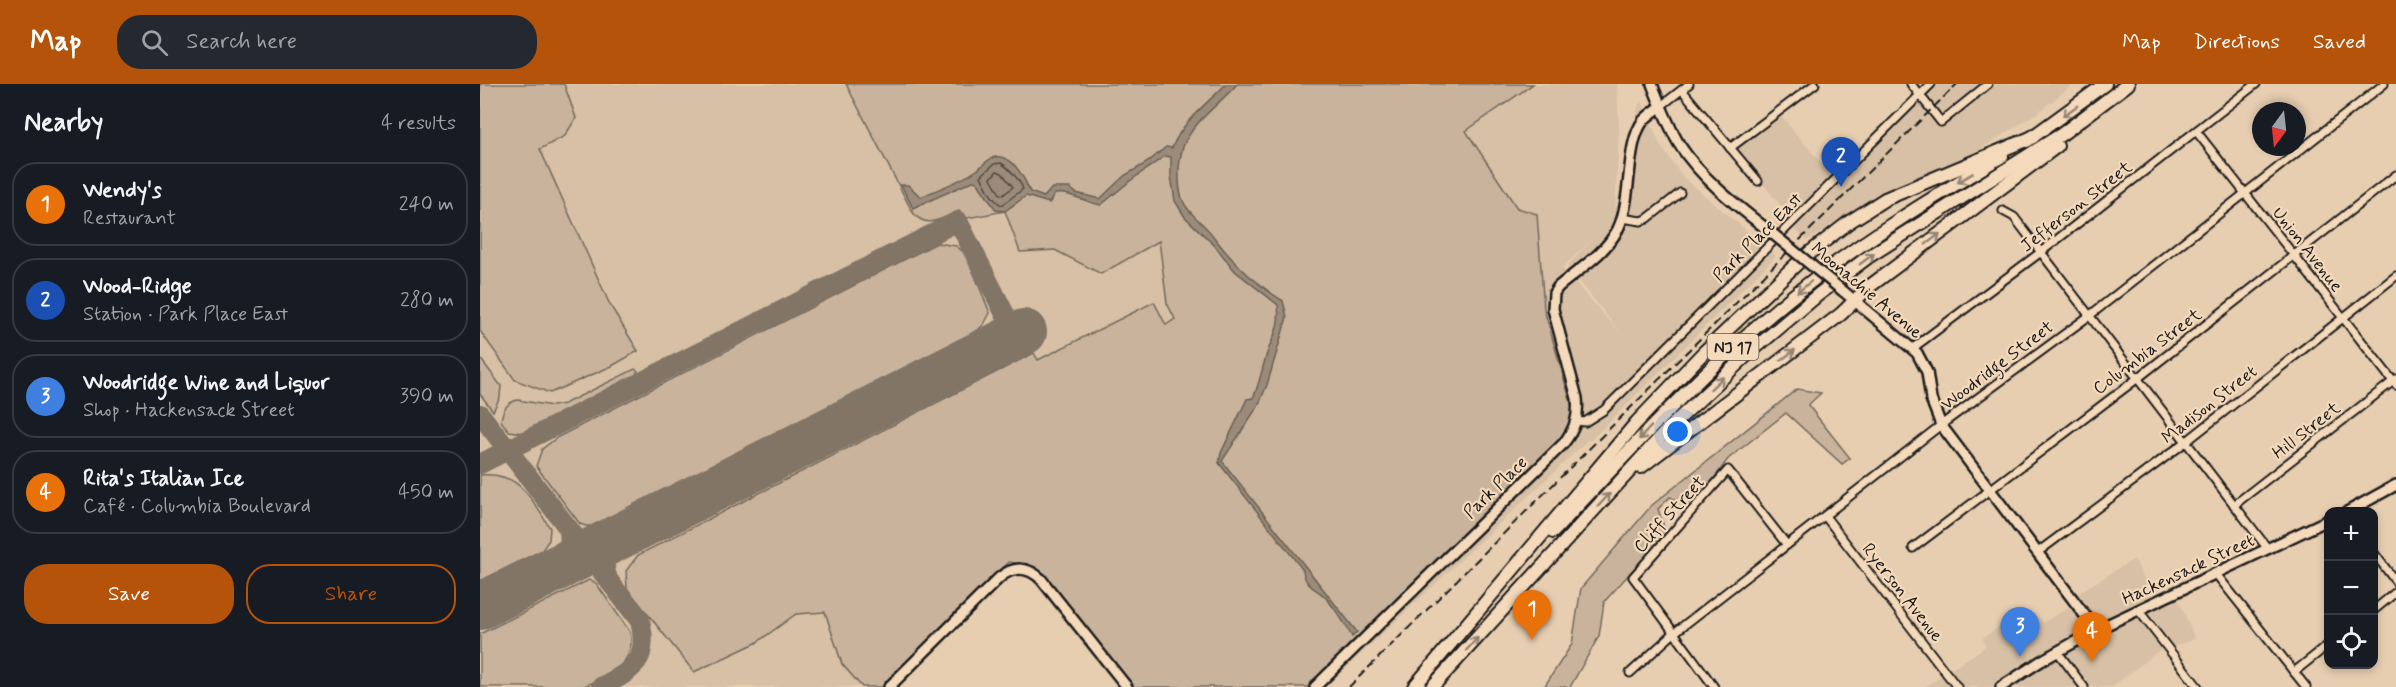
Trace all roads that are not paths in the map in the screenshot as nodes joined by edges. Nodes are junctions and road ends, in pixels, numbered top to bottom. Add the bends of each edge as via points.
1 (1652, 84) edge
2 (1689, 84) edge
3 (1815, 84) edge
4 (1911, 84) edge
5 (1931, 84) edge
6 (1988, 84) edge
7 (2106, 84) edge
8 (2256, 84) edge
9 (2384, 84) edge
10 (2126, 85) edge
11 (1682, 90) junction
12 (1920, 95) junction
13 (1661, 106) junction
14 (2196, 131) junction
15 (2033, 137) junction
16 (1730, 148) junction
17 (2396, 175) edge
18 (1758, 181) dead end
19 (1680, 193) dead end
20 (2245, 193) junction
21 (2004, 211) dead end
22 (1622, 218) junction
23 (2041, 252) junction
24 (2295, 256) junction
25 (1803, 258) junction
26 (2396, 276) edge
27 (1855, 301) junction
28 (2089, 316) junction
29 (2344, 318) junction
30 (1913, 348) junction
31 (2138, 378) junction
32 (2395, 381) edge
33 (1576, 421) junction
34 (1941, 425) junction
35 (2187, 441) junction
36 (1632, 470) junction
37 (2396, 485) edge
38 (1989, 489) junction
39 (2234, 505) junction
40 (2356, 507) edge
41 (1825, 516) junction
42 (2324, 522) edge
43 (1787, 545) junction
44 (1913, 548) dead end
45 (2268, 549) junction
46 (2038, 552) junction
47 (2378, 559) edge
48 (2216, 574) junction
49 (2396, 582) edge
50 (2396, 592) edge
51 (2378, 606) edge
52 (2139, 611) junction
53 (1479, 612) junction
54 (2096, 630) junction
55 (1674, 633) junction
56 (2324, 648) edge
57 (2057, 651) junction
58 (2294, 672) junction
59 (1630, 673) dead end
60 (889, 687) edge
61 (1127, 687) edge
62 (1315, 687) edge
63 (1414, 687) edge
64 (1432, 687) edge
65 (1714, 687) edge
66 (1957, 687) edge
67 (2001, 687) edge
68 (2084, 687) edge
69 (2198, 687) edge
70 (2306, 687) edge

1 - 13 main road, Moonachie Avenue
2 - 11 street
3 - 16 street
4 - 12 street
5 - 12 street, Park Place East
6 - 12 street via 1941,122
7 -> 15 highway, NJ 17
8 - 14 street, Jefferson Street
9 - 20 street, Woodridge Street
27 -> 10 highway via 2069,136
36 -> 10 highway, NJ 17 via 1713,386 1819,294 1914,226 2062,134
11 - 13 street
11 - 16 street
12 - 33 street, Park Place East via 1604,410 1585,422
13 - 22 main road via 1648,115 1638,130
13 - 25 main road, Moonachie Avenue, bridge via 1679,143 1703,175
14 - 20 street, Union Avenue
14 - 23 street, Jefferson Street
15 - 25 highway via 1885,199
15 -> 53 highway, NJ 17 via 1858,246 1773,313 1649,429
16 - 18 street
17 - 24 street, Columbia Street
19 - 22 street via 1647,219
20 - 24 street, Union Avenue
20 - 28 street, Woodridge Street
21 - 23 street via 2014,217
22 - 33 main road via 1607,245 1554,294 1553,309 1577,398
23 - 28 street
23 - 30 street, Jefferson Street
24 - 29 street, Union Avenue
24 - 31 street, Columbia Street
25 - 27 main road, Moonachie Avenue, bridge
25 - 53 highway via 1704,352 1638,422
26 - 29 street, Madison Street
27 - 30 main road, Moonachie Avenue
36 -> 27 highway via 1649,462
28 - 31 street
28 - 34 street, Woodridge Street
29 - 32 street, Union Avenue
29 - 35 street, Madison Street
30 - 34 main road, Moonachie Avenue via 1927,372 1933,408
31 - 35 street
31 - 38 street, Columbia Street
32 - 39 street, Hill Street
33 - 62 main road, Park Place via 1563,444
34 - 38 main road, Moonachie Avenue
34 - 41 street, Woodridge Street
35 - 39 street
35 - 46 street, Madison Street
64 -> 36 highway, NJ 17
37 - 40 main road
38 - 44 street, Columbia Street
38 - 46 main road, Moonachie Avenue
39 - 45 street
41 - 43 street, Woodridge Street
41 - 66 street, Ryerson Avenue
42 - 45 main road, Hackensack Street
43 - 55 street, Woodridge Street
43 - 55 street, Cliff Street via 1728,470 1633,577
45 - 48 main road, Hackensack Street
46 - 54 main road, Moonachie Avenue
47 - 49 street
48 - 52 main road, Hackensack Street
48 - 58 street
50 - 51 street
52 - 54 main road, Hackensack Street
52 - 69 street
53 - 63 highway, NJ 17
54 - 57 main road, Hackensack Street
55 - 59 street, Woodridge Street
55 - 65 street
56 - 58 street
57 - 67 main road, Hackensack Street
57 - 68 street
58 - 70 street
60 - 61 main road via 999,578 1009,570 1021,568 1041,579

